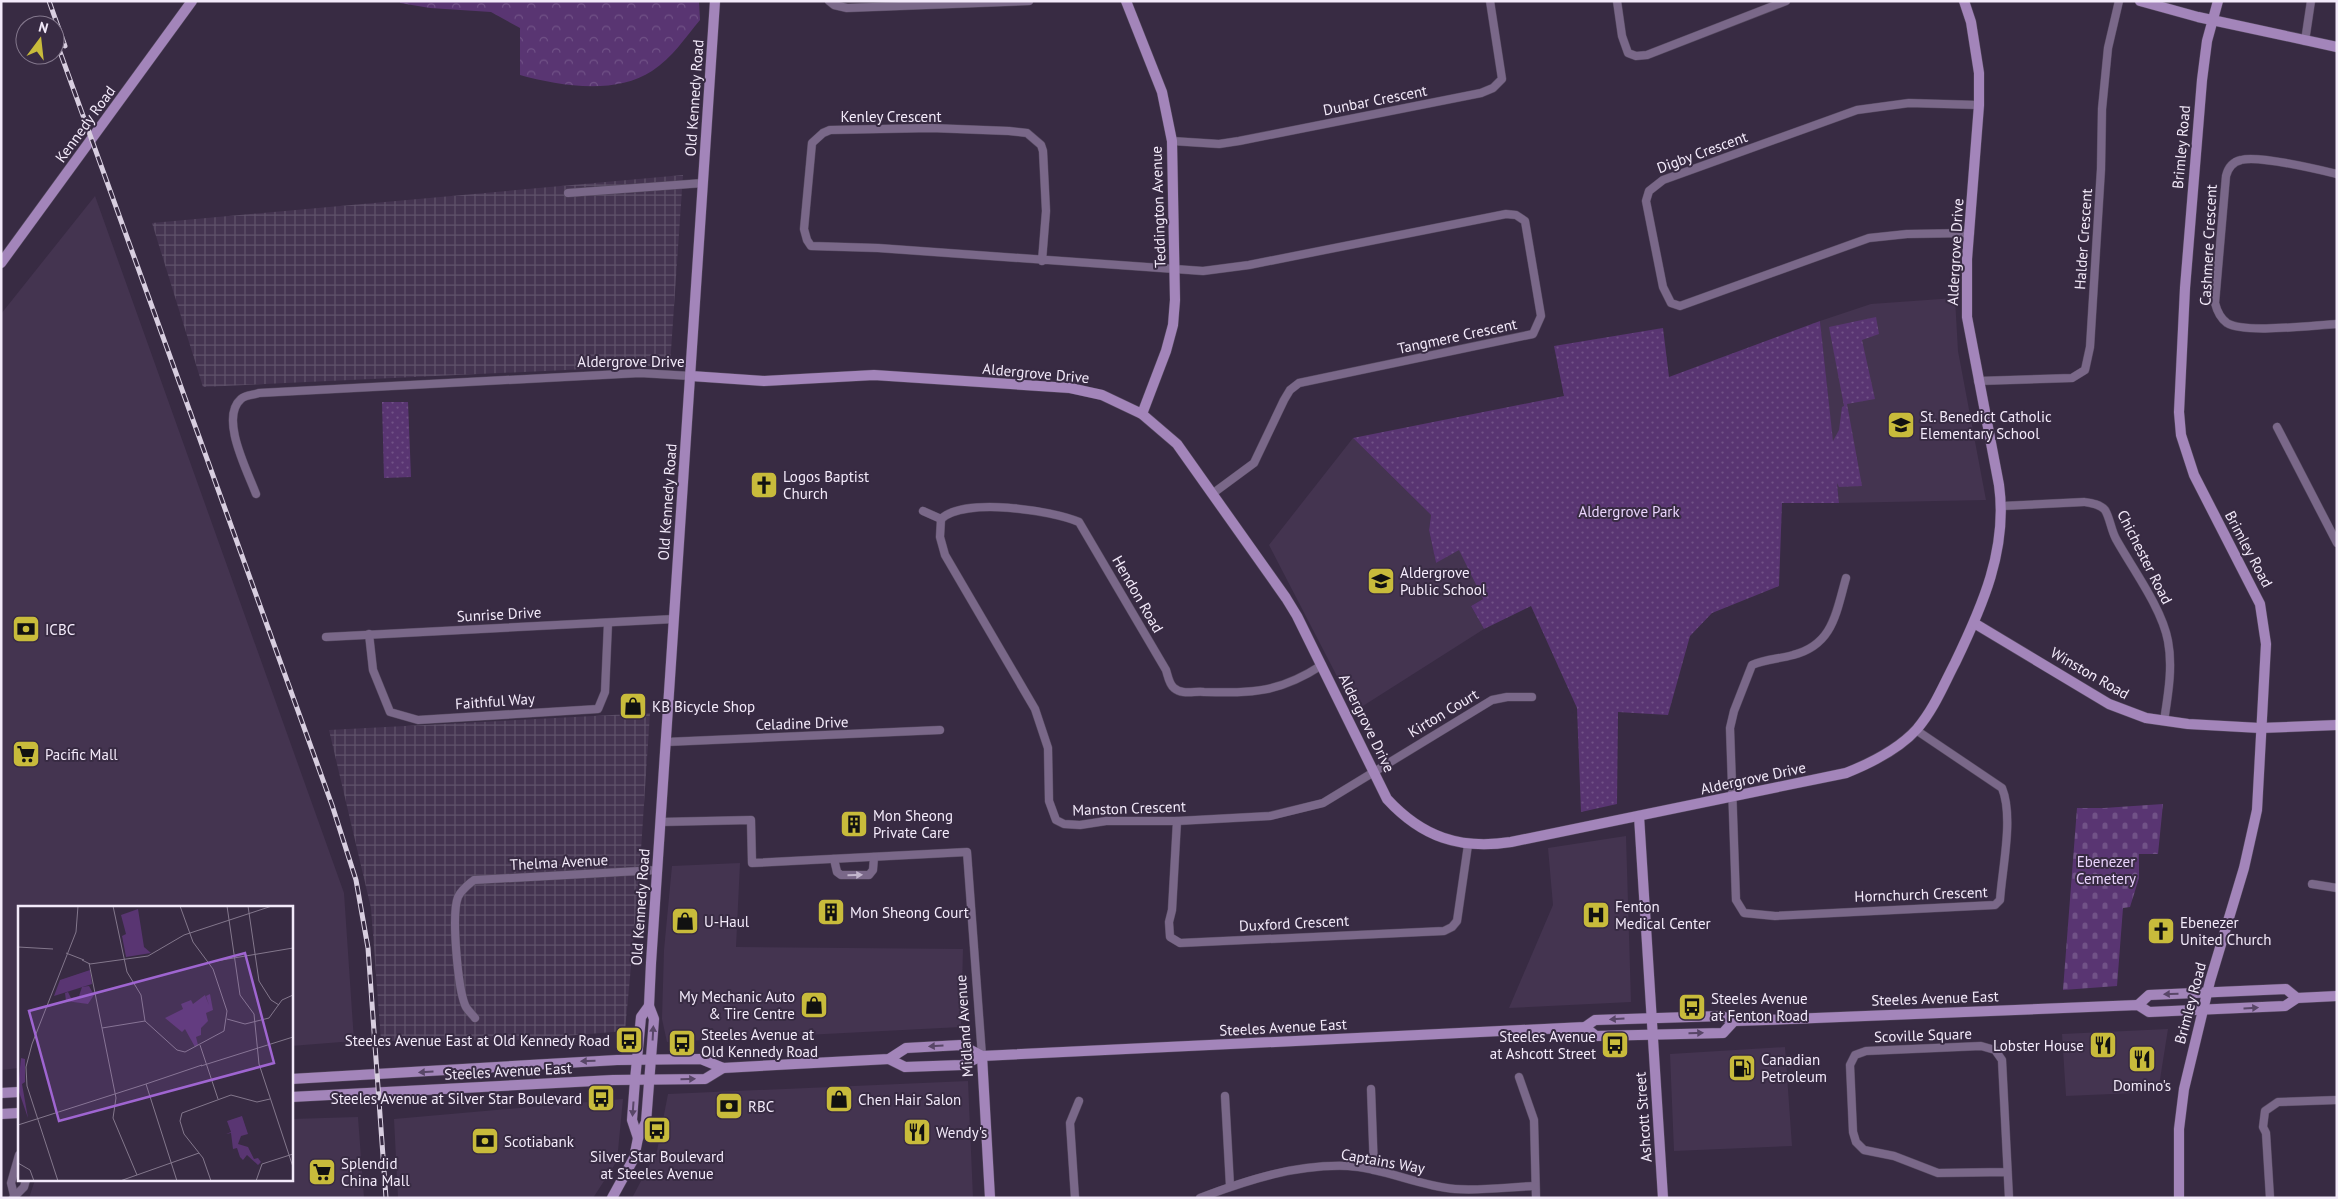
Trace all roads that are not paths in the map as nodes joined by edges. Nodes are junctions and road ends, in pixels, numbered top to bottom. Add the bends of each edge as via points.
1 (192, 1) edge
2 (715, 1) edge
3 (829, 1) edge
4 (1029, 1) edge
5 (1126, 1) edge
6 (1490, 1) edge
7 (1618, 1) edge
8 (1786, 1) edge
9 (1964, 1) edge
10 (2119, 1) edge
11 (2140, 1) edge
12 (2218, 1) edge
13 (2311, 1) edge
14 (964, 3) edge
15 (2213, 20) junction
16 (2305, 40) junction
17 (2337, 47) edge
18 (1979, 105) junction
19 (1172, 141) junction
20 (2337, 174) edge
21 (703, 183) junction
22 (568, 193) dead end
23 (1970, 233) junction
24 (1042, 261) junction
25 (1, 263) edge
26 (1175, 269) junction
27 (2337, 324) edge
28 (690, 376) junction
29 (1978, 381) junction
30 (1142, 414) junction
31 (2277, 427) dead end
32 (256, 494) dead end
33 (1212, 494) junction
34 (2002, 506) junction
35 (923, 511) dead end
36 (941, 518) junction
37 (2337, 542) edge
38 (1846, 578) dead end
39 (674, 619) junction
40 (608, 623) junction
41 (1974, 623) junction
42 (369, 634) junction
43 (326, 637) dead end
44 (1322, 665) junction
45 (1532, 697) dead end
46 (2164, 721) junction
47 (2337, 726) edge
48 (2260, 728) junction
49 (940, 730) dead end
50 (1916, 730) junction
51 (666, 742) junction
52 (1373, 771) junction
53 (1734, 797) junction
54 (1639, 816) junction
55 (1177, 820) junction
56 (660, 822) junction
57 (1468, 845) junction
58 (874, 857) junction
59 (834, 859) junction
60 (657, 870) junction
61 (2312, 884) dead end
62 (2337, 888) edge
63 (2207, 992) junction
64 (2337, 996) edge
65 (2297, 998) junction
66 (2138, 1005) junction
67 (649, 1006) junction
68 (2202, 1010) junction
69 (475, 1018) dead end
70 (1652, 1018) junction
71 (1734, 1021) junction
72 (1585, 1027) junction
73 (1653, 1034) junction
74 (982, 1056) junction
75 (889, 1059) junction
76 (637, 1060) junction
77 (651, 1060) junction
78 (723, 1068) junction
79 (1519, 1077) dead end
80 (292, 1079) edge
81 (635, 1080) junction
82 (649, 1080) junction
83 (1371, 1089) dead end
84 (18, 1092) edge
85 (1, 1093) edge
86 (1225, 1096) dead end
87 (292, 1097) edge
88 (2337, 1100) edge
89 (1079, 1101) dead end
90 (18, 1113) edge
91 (1, 1114) edge
92 (638, 1138) junction
93 (18, 1158) edge
94 (1374, 1170) junction
95 (2007, 1172) junction
96 (25, 1182) edge
97 (1230, 1186) junction
98 (1535, 1186) junction
99 (14, 1196) edge
100 (612, 1198) edge
101 (990, 1198) edge
102 (1075, 1198) edge
103 (1200, 1198) edge
104 (1536, 1198) edge
105 (1663, 1198) edge
106 (2009, 1198) edge
107 (2179, 1198) edge
108 (2270, 1198) edge

1 - 25 street, Kennedy Road
2 - 21 street, Old Kennedy Road
3 - 14 street via 834,6 847,8
4 - 14 street
5 - 19 street, Teddington Avenue via 1162,92
6 - 19 street, Dunbar Crescent via 1502,79 1493,88 1232,142
7 - 8 street via 1622,36 1628,53 1636,56 1647,55
9 - 18 street, Aldergrove Drive via 1971,22 1979,74
10 - 29 street, Halder Crescent via 2108,48 2102,109 2090,347 2085,370 2072,378
11 - 15 street
12 - 15 street, Brimley Road
13 - 16 street
15 - 16 street
15 - 48 street, Brimley Road via 2201,90 2179,412 2181,435 2194,475 2260,604 2266,644
16 - 17 street
18 - 23 street, Aldergrove Drive
18 - 23 street, Digby Crescent via 1909,103 1857,110 1663,180 1649,191 1646,200 1663,287 1671,303 1680,306 1870,238
19 - 26 street, Teddington Avenue
20 - 27 street, Cashmere Crescent via 2280,162 2242,159 2228,168 2215,304 2218,314 2234,326 2260,328
21 - 22 street
21 - 28 street, Old Kennedy Road
23 - 29 street, Aldergrove Drive via 1966,317
24 - 24 street, Kenley Crescent via 1046,211 1043,151 1027,133 931,128 830,130 812,143 804,229 811,246
24 - 26 street, Kenley Crescent
26 - 30 street, Teddington Avenue via 1173,325
26 - 33 street, Tangmere Crescent via 1203,271 1250,266 1506,214 1516,215 1525,221 1529,234 1541,316 1533,334 1299,383 1284,400 1254,463
28 - 30 street, Aldergrove Drive via 764,381 874,375 1070,388 1102,395
28 - 32 street, Aldergrove Drive via 640,373 260,393 242,398 235,406 232,425
28 - 39 street, Old Kennedy Road
29 - 34 street, Aldergrove Drive
30 - 33 street, Aldergrove Drive via 1177,444
31 - 37 street
33 - 44 street, Aldergrove Drive via 1290,604
34 - 41 street, Aldergrove Drive via 2000,540 1991,578
34 - 46 street, Chichester Road via 2084,502 2094,503 2105,511 2116,538 2162,620 2168,640 2170,670
35 - 36 street
36 - 44 street, Hendon Road via 955,510 1007,507 1079,522 1176,690 1192,693 1267,691
36 - 55 street, Manston Crescent via 940,537 945,555 1035,709 1048,748 1049,801 1056,820 1080,825 1106,821
38 - 53 street via 1830,629 1815,647 1752,665 1730,728
39 - 40 street, Sunrise Drive
39 - 51 street, Old Kennedy Road
40 - 42 street, Sunrise Drive
40 - 42 street, Faithful Way via 605,692 598,709 418,720 390,712 373,670
41 - 46 street, Winston Road via 2109,704 2125,712
41 - 50 street, Aldergrove Drive via 1942,693
42 - 43 street, Sunrise Drive
44 - 52 street, Aldergrove Drive
45 - 52 street, Kirton Court via 1492,700
46 - 48 street, Winston Road
47 - 48 street, Winston Road
48 - 63 street, Brimley Road via 2260,763 2252,836
49 - 51 street, Celadine Drive
50 - 53 street, Aldergrove Drive via 1882,756 1846,773
50 - 53 street, Hornchurch Crescent via 2002,788 2006,797 2006,821 2000,900 1996,905 1775,916 1744,913 1736,900
51 - 56 street, Old Kennedy Road
52 - 55 street, Manston Crescent via 1323,803 1306,808 1270,816
52 - 57 street, Aldergrove Drive via 1387,799 1408,820 1419,828
53 - 54 street, Aldergrove Drive
54 - 57 street, Aldergrove Drive via 1511,842
54 - 70 street, Ashcott Street
55 - 57 street, Duxford Crescent via 1169,922 1170,937 1180,943 1444,931 1457,921
56 - 59 street via 751,820 752,863
56 - 60 street, Old Kennedy Road
58 - 59 street
59 -> 58 street via 841,875 870,875
58 - 74 street, Midland Avenue via 967,852
60 - 67 street, Old Kennedy Road
60 - 69 street, Thelma Avenue via 474,880 465,886 458,898 455,926 466,1006
61 - 62 street
63 - 65 street, Steeles Avenue East via 2286,989
63 -> 66 street, Steeles Avenue East via 2149,995
63 - 68 street, Brimley Road
64 - 65 street, Steeles Avenue East
68 -> 65 street, Steeles Avenue East via 2286,1006
66 - 68 street, Steeles Avenue East via 2149,1012
66 - 71 street, Steeles Avenue East
67 - 76 street, Old Kennedy Road via 641,1017
77 -> 67 street, Old Kennedy Road via 654,1019
68 - 107 street, Brimley Road via 2183,1097
70 - 71 street, Steeles Avenue East via 1722,1016
70 -> 72 street, Steeles Avenue East via 1595,1020
70 - 73 street, Ashcott Street
73 -> 71 street, Steeles Avenue East via 1723,1033
72 - 73 street, Steeles Avenue East via 1596,1036
72 - 74 street, Steeles Avenue East
73 - 105 street, Ashcott Street
74 - 75 street, Steeles Avenue East via 962,1065 905,1067
74 -> 75 street, Steeles Avenue East via 961,1045 906,1048
74 - 101 street, Midland Avenue
75 - 78 street, Steeles Avenue East
76 - 77 street, Steeles Avenue East
76 -> 80 street, Steeles Avenue East
76 - 81 street, Old Kennedy Road
77 - 78 street, Steeles Avenue East via 702,1059
77 - 82 street, Old Kennedy Road
82 -> 78 street, Steeles Avenue East via 705,1079
79 - 98 street via 1534,1120
81 - 82 street, Steeles Avenue East
81 - 87 street, Steeles Avenue East
81 -> 92 street, Old Kennedy Road via 632,1120
82 - 92 street, Old Kennedy Road via 646,1122
83 - 94 street
84 - 85 street
86 - 97 street
88 - 108 street via 2278,1102 2264,1111
89 - 102 street via 1070,1123
90 - 91 street
92 - 100 street, Old Kennedy Road via 634,1158
93 - 99 street via 11,1183
94 - 97 street, Captains Way via 1328,1166 1268,1175
94 - 98 street, Captains Way via 1455,1189
95 - 95 street, Scoville Square via 2002,1060 1995,1050 1981,1046 1876,1050 1855,1055 1850,1065 1853,1132 1856,1142 1864,1150 1894,1156 1938,1174
95 - 106 street, Scoville Square
96 - 99 street
97 - 103 street, Captains Way
98 - 104 street

